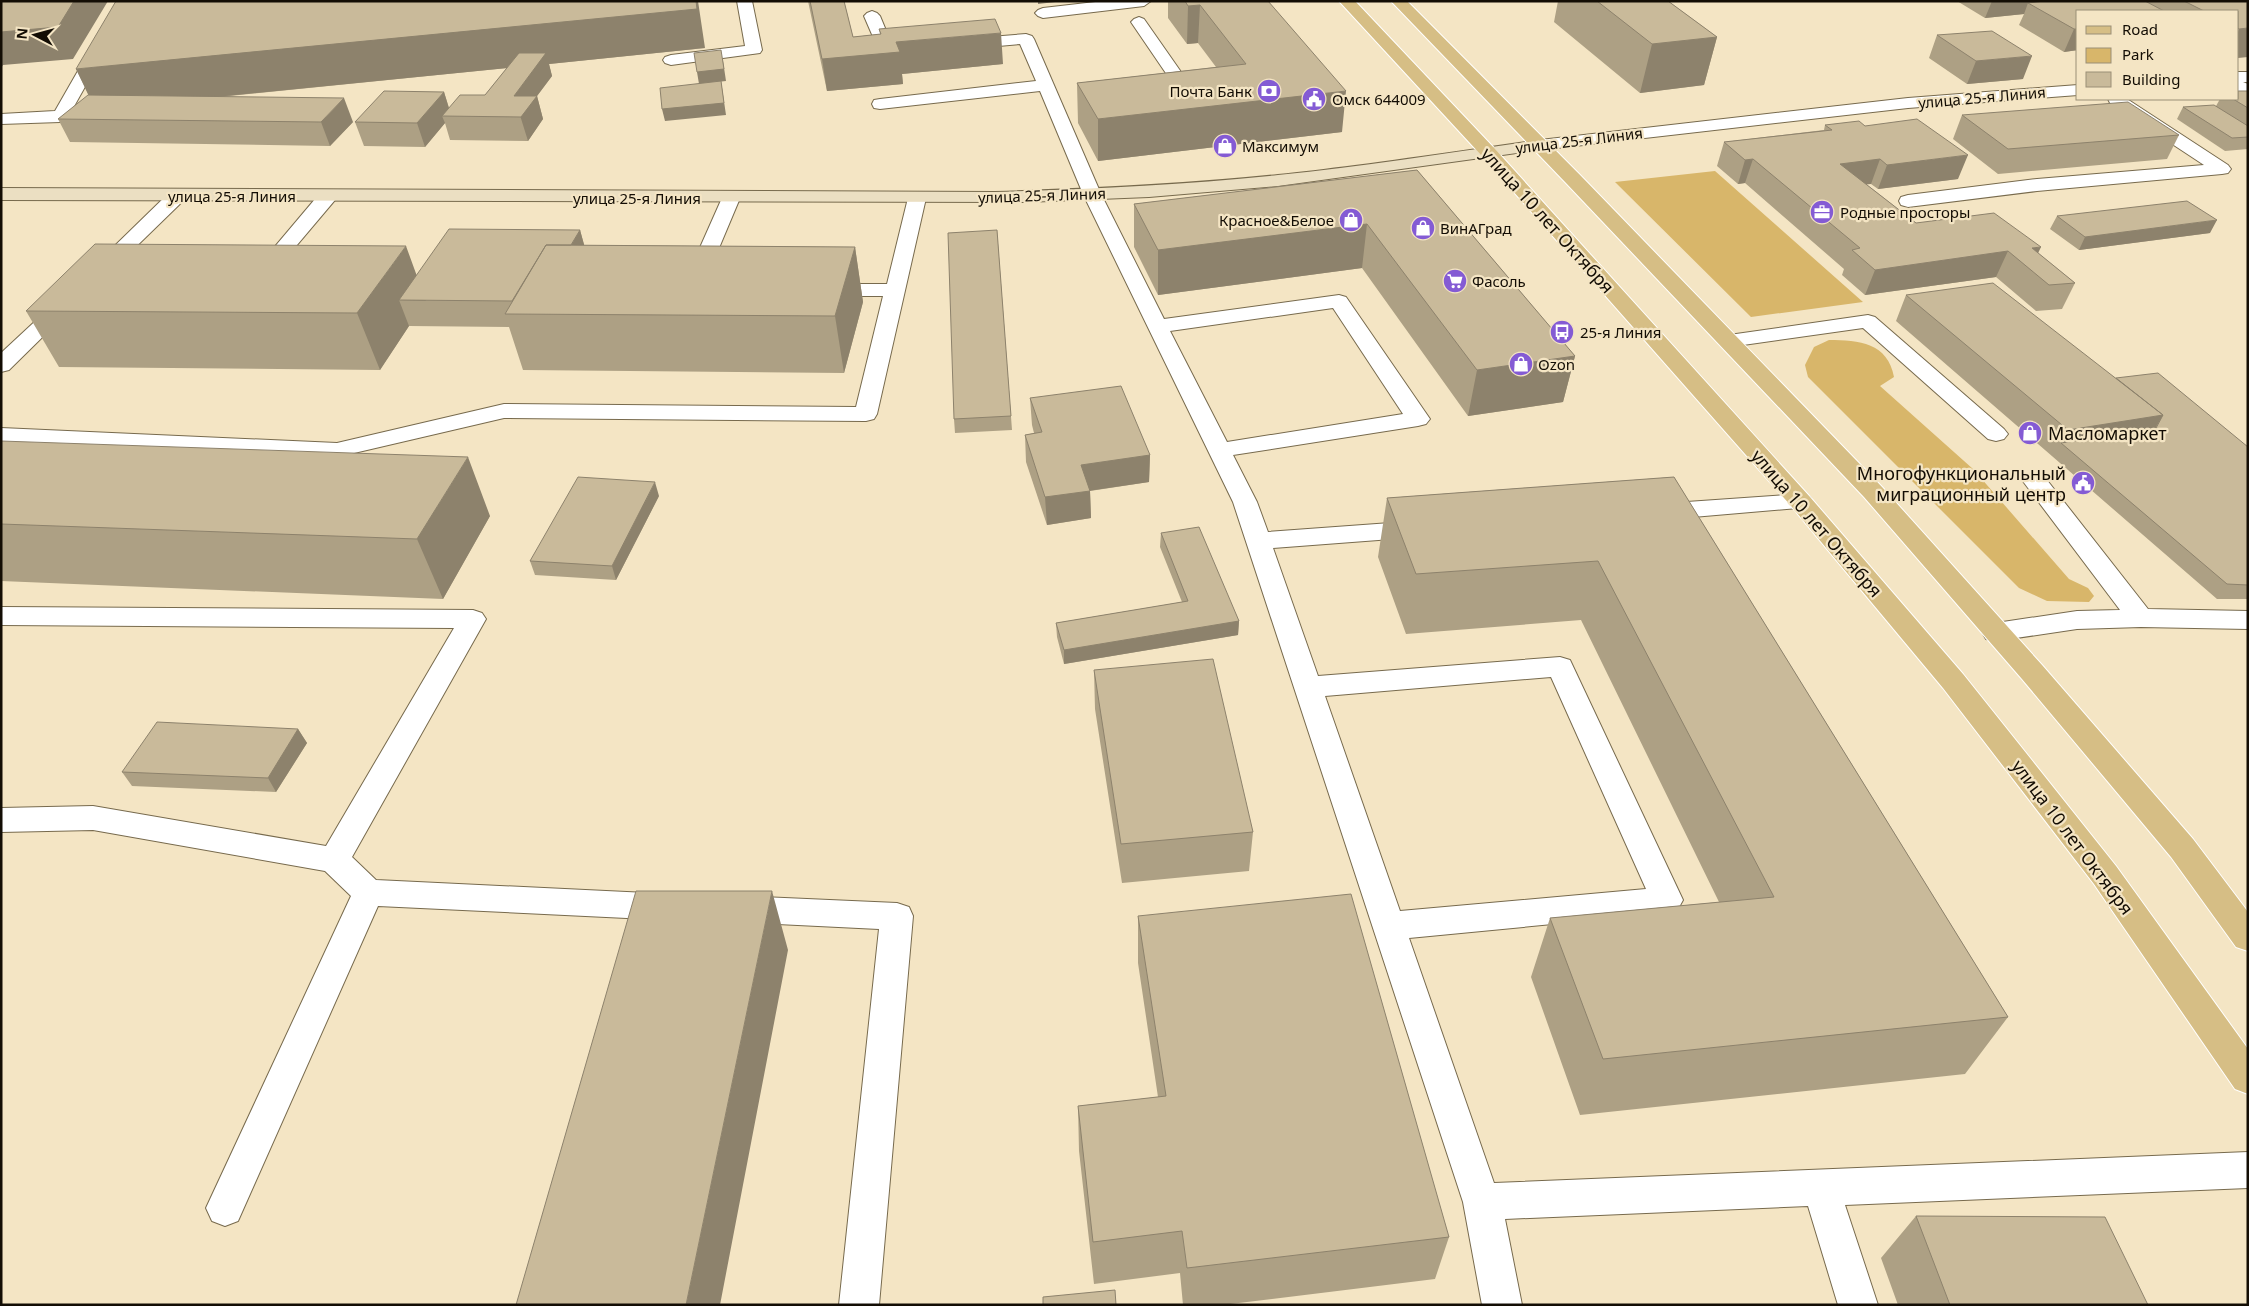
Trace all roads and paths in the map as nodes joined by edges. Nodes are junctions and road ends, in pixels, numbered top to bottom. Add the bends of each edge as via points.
1 (126, 1) edge
2 (744, 1) edge
3 (1144, 1) edge
4 (1346, 1) edge
5 (1398, 1) edge
6 (1043, 13) dead end
7 (872, 16) dead end
8 (1140, 22) dead end
9 (946, 46) edge
10 (916, 48) edge
11 (671, 60) dead end
12 (1045, 85) junction
13 (2076, 90) edge
14 (1159, 95) edge
15 (2118, 100) edge
16 (880, 104) dead end
17 (119, 113) edge
18 (60, 116) junction
19 (1, 119) edge
20 (1540, 145) junction
21 (1488, 152) junction
22 (1, 194) edge
23 (1092, 194) junction
24 (178, 195) junction
25 (328, 196) junction
26 (730, 198) junction
27 (917, 198) junction
28 (1908, 201) dead end
29 (280, 286) edge
30 (695, 289) edge
31 (808, 290) edge
32 (895, 290) junction
33 (1157, 326) junction
34 (1729, 341) junction
35 (1, 365) edge
36 (1996, 434) dead end
37 (1, 435) edge
38 (1219, 450) junction
39 (2034, 480) dead end
40 (1801, 502) junction
41 (1640, 513) edge
42 (1444, 528) edge
43 (1258, 541) junction
44 (1, 616) edge
45 (2141, 618) junction
46 (2248, 620) edge
47 (1996, 632) junction
48 (1307, 687) junction
49 (1, 820) edge
50 (334, 860) junction
51 (368, 893) junction
52 (1389, 926) junction
53 (2248, 937) edge
54 (2248, 1078) edge
55 (2248, 1170) edge
56 (1821, 1188) junction
57 (1482, 1202) junction
58 (225, 1208) dead end
59 (859, 1305) edge
60 (1502, 1305) edge
61 (1858, 1305) edge

1 - 18 street
2 - 11 street via 754,50
3 - 6 street
4 - 21 main road, улица 10 лет Октября
5 - 20 main road
7 - 10 street via 886,50
8 - 14 street via 1187,92
9 - 12 street via 1026,39
12 - 16 street
12 - 23 street via 1063,105
13 - 20 street, улица 25-я Линия via 1908,103
15 - 28 street via 2222,169 2038,185
17 - 18 street
18 - 19 street
20 - 21 main road, улица 25-я Линия
20 - 34 main road
21 - 23 main road, улица 25-я Линия via 1240,184
21 - 40 main road, улица 10 лет Октября
22 - 24 main road, улица 25-я Линия
23 - 27 main road, улица 25-я Линия
23 - 33 street
24 - 25 main road, улица 25-я Линия
24 - 35 street
25 - 26 main road, улица 25-я Линия
25 - 29 street via 252,286
26 - 27 main road, улица 25-я Линия
26 - 30 street
27 - 32 street
31 - 32 street
32 - 37 street via 866,414 504,412 337,450
33 - 38 street
33 - 38 street via 1339,301 1418,419
34 - 36 street via 1868,321
34 - 47 main road via 1872,492
38 - 43 street via 1245,502
39 - 45 street
40 - 41 street
40 - 54 main road, улица 10 лет Октября via 1953,681 2099,867
42 - 43 street
43 - 48 street
44 - 50 street via 473,619
45 - 46 street
45 - 47 street via 2077,620
47 - 53 main road via 2182,848
48 - 52 street
48 - 52 street via 1560,667 1667,900
49 - 50 street via 93,818
50 - 51 street
51 - 58 street
51 - 59 street via 638,921 706,908 897,916
52 - 57 street
55 - 56 street
56 - 57 street
56 - 61 street
57 - 60 street

